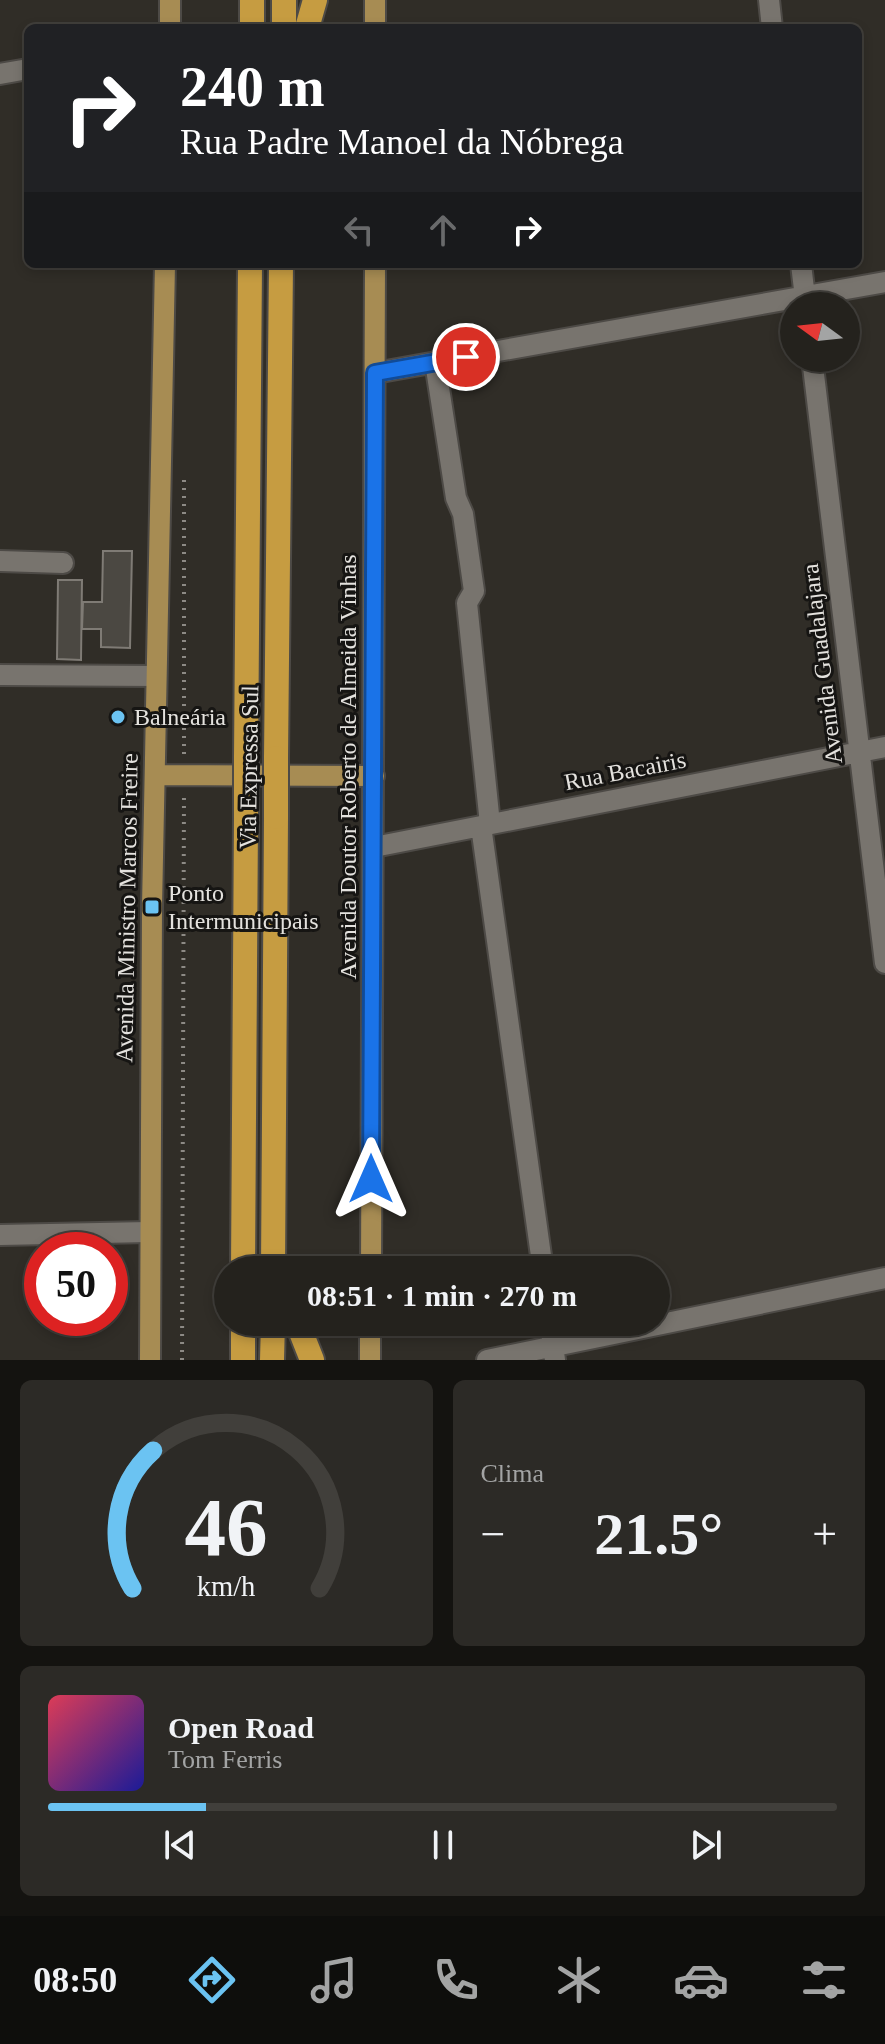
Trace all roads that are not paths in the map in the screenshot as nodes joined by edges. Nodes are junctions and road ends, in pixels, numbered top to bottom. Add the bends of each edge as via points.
1 (170, 0) edge
2 (252, 0) edge
3 (284, 0) edge
4 (315, 0) edge
5 (375, 0) edge
6 (769, 0) edge
7 (170, 24) edge
8 (252, 24) edge
9 (284, 24) edge
10 (308, 24) edge
11 (375, 24) edge
12 (772, 24) edge
13 (24, 70) edge
14 (0, 74) edge
15 (165, 268) edge
16 (250, 268) edge
17 (281, 268) edge
18 (375, 268) edge
19 (801, 268) edge
20 (885, 282) edge
21 (804, 292) edge
22 (843, 292) edge
23 (780, 305) edge
24 (435, 362) junction
25 (814, 372) edge
26 (375, 373) junction
27 (0, 561) edge
28 (63, 563) dead end
29 (0, 675) edge
30 (156, 676) junction
31 (885, 747) edge
32 (858, 753) junction
33 (155, 775) junction
34 (374, 776) junction
35 (485, 825) junction
36 (374, 847) junction
37 (885, 963) edge
38 (149, 1232) junction
39 (0, 1235) edge
40 (273, 1240) junction
41 (243, 1256) edge
42 (273, 1256) edge
43 (279, 1256) edge
44 (371, 1256) edge
45 (541, 1256) edge
46 (885, 1278) edge
47 (243, 1336) edge
48 (273, 1336) edge
49 (303, 1336) edge
50 (370, 1336) edge
51 (554, 1353) edge
52 (150, 1360) edge
53 (243, 1360) edge
54 (272, 1360) edge
55 (312, 1360) edge
56 (370, 1360) edge
57 (487, 1360) edge

1 - 7 main road
2 - 8 highway
3 - 9 highway
4 - 10 highway
5 - 11 main road
6 - 12 street
13 - 14 street
15 - 30 main road, Avenida Ministro Marcos Freire
16 - 41 highway, Via Expressa Sul, bridge
17 - 40 highway, Via Expressa Sul, bridge
18 - 26 main road, Avenida Doutor Roberto de Almeida Vinhas
19 - 21 street
20 - 22 street
23 - 24 street
24 - 26 street
24 - 35 street via 474,591 467,603
25 - 32 street, Avenida Guadalajara
26 - 34 main road, Avenida Doutor Roberto de Almeida Vinhas
27 - 28 street
29 - 30 street
30 - 33 main road, Avenida Ministro Marcos Freire
31 - 32 street, Rua Bacairis
32 - 35 street, Rua Bacairis
32 - 37 street, Avenida Guadalajara
33 - 34 main road
33 - 38 main road, Avenida Ministro Marcos Freire
34 - 36 main road, Avenida Doutor Roberto de Almeida Vinhas
35 - 36 street, Rua Bacairis
35 - 45 street
36 - 44 main road, Avenida Doutor Roberto de Almeida Vinhas
38 - 39 street
38 - 52 main road, Avenida Ministro Marcos Freire
40 - 42 highway, Via Expressa Sul
40 - 43 highway
46 - 51 street
47 - 53 highway
48 - 54 highway
49 - 55 highway
50 - 56 main road
51 - 57 street

